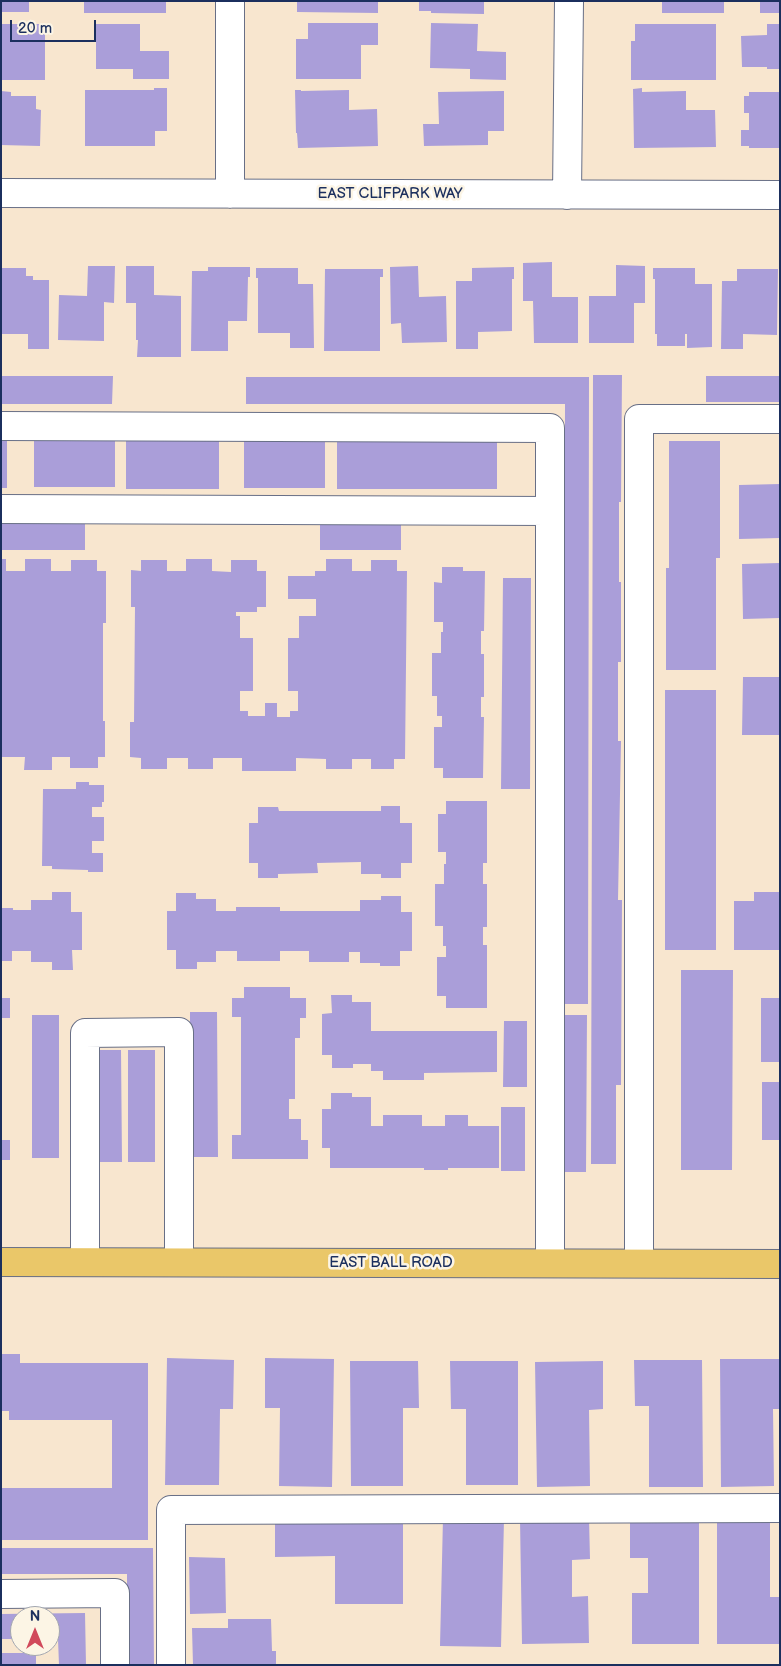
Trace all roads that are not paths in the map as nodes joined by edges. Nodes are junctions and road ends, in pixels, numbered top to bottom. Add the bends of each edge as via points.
1 (230, 1) edge
2 (569, 1) edge
3 (1, 193) edge
4 (230, 194) junction
5 (567, 194) junction
6 (780, 195) edge
7 (780, 419) edge
8 (1, 426) edge
9 (1, 509) edge
10 (550, 511) junction
11 (1, 1262) edge
12 (85, 1262) junction
13 (179, 1262) junction
14 (550, 1263) junction
15 (639, 1263) junction
16 (780, 1264) edge
17 (780, 1508) edge
18 (1, 1594) edge
19 (115, 1665) edge
20 (171, 1665) edge

1 - 4 street
2 - 5 street
3 - 4 street, EAST CLIFPARK WAY
4 - 5 street, EAST CLIFPARK WAY
5 - 6 street, EAST CLIFPARK WAY
7 - 15 street via 639,419
8 - 10 street via 550,428
9 - 10 street
10 - 14 street
11 - 12 main road, EAST BALL ROAD
12 - 13 main road, EAST BALL ROAD
12 - 13 street via 85,1033 160,1032 179,1032
13 - 14 main road, EAST BALL ROAD
14 - 15 main road, EAST BALL ROAD
15 - 16 main road, EAST BALL ROAD
17 - 20 street via 171,1510
18 - 19 street via 115,1593

